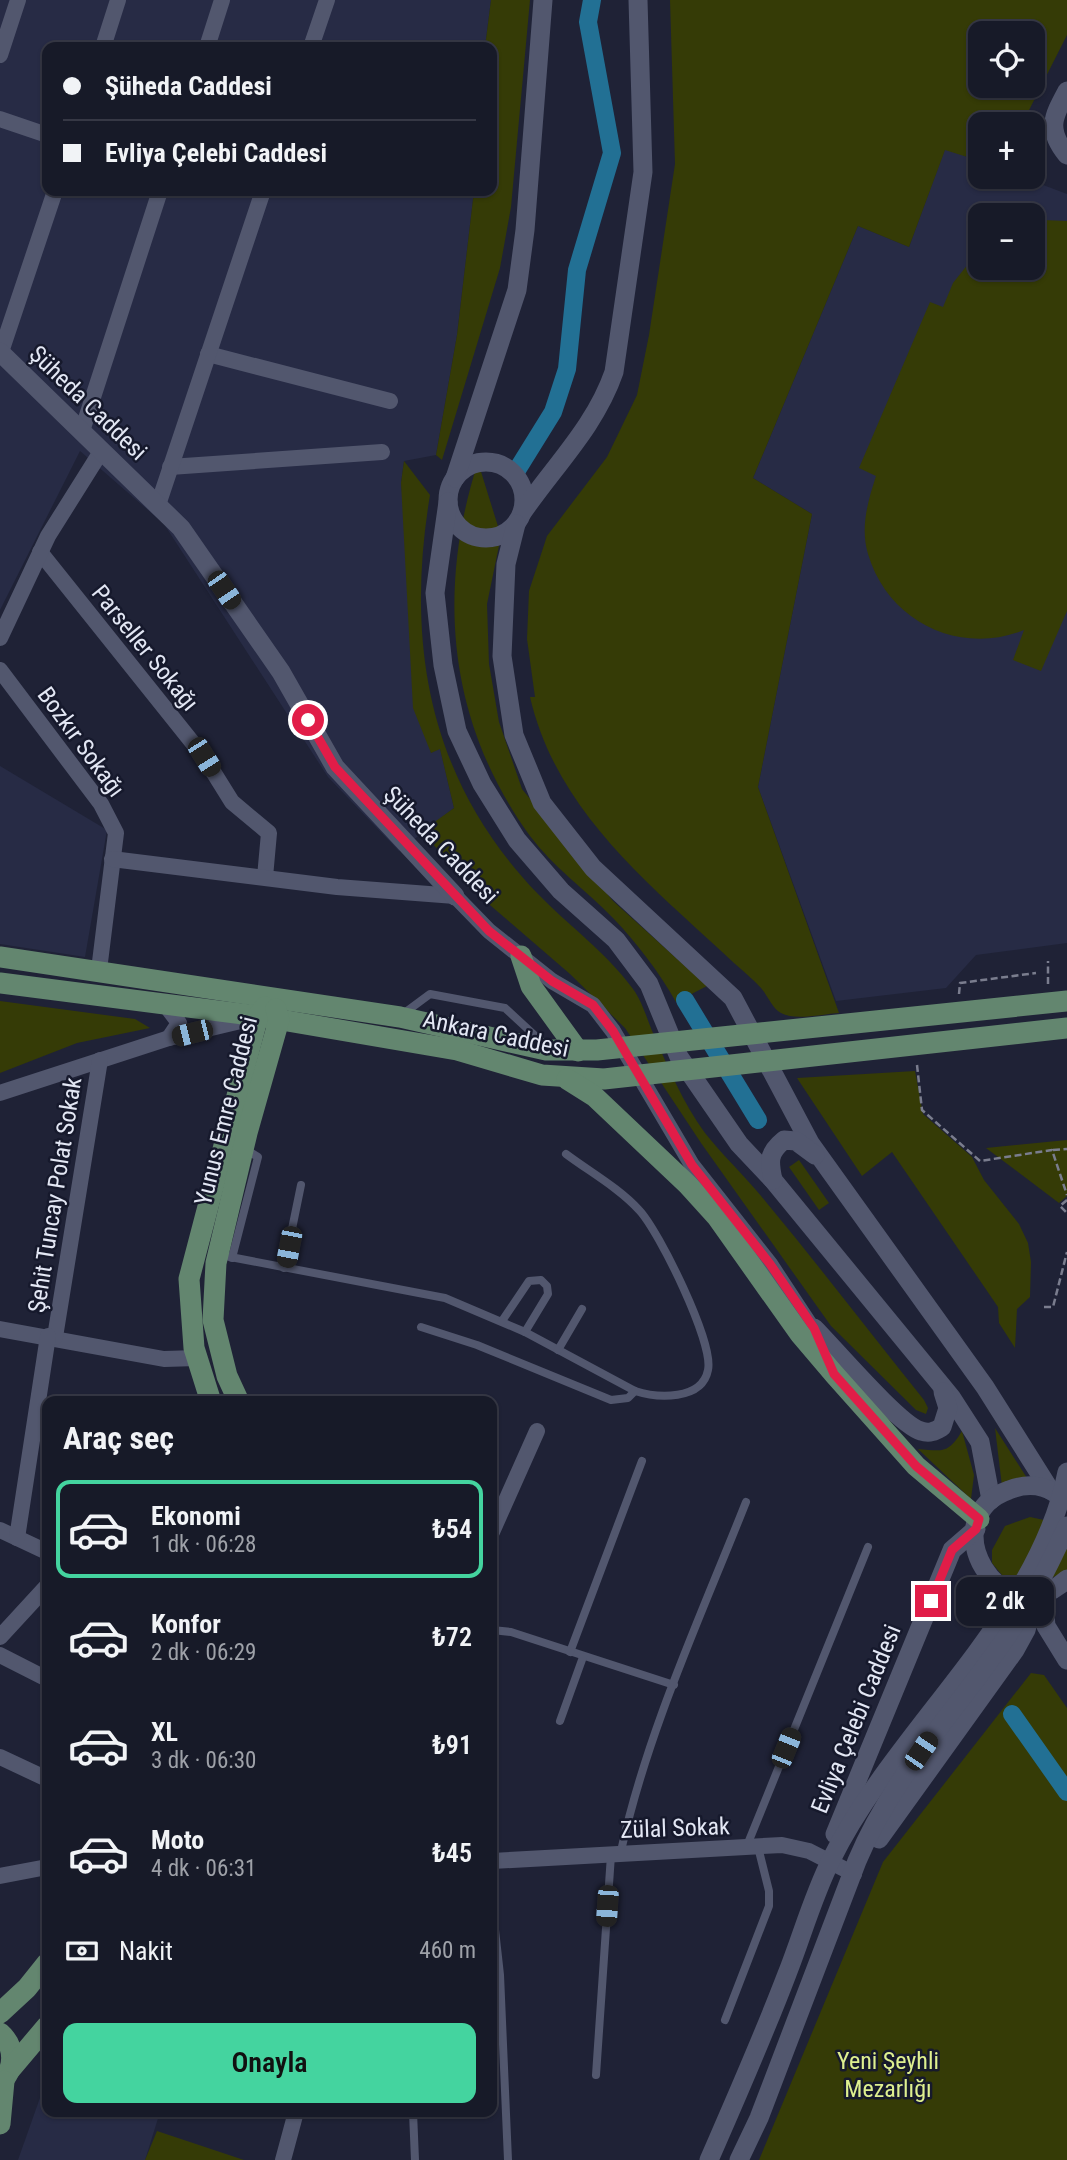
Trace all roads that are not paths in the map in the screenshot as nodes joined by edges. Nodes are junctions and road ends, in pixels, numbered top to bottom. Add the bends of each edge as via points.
1 (18, 0) edge
2 (118, 0) edge
3 (222, 0) edge
4 (327, 0) edge
5 (542, 0) edge
6 (638, 0) edge
7 (105, 42) edge
8 (208, 42) edge
9 (313, 42) edge
10 (0, 55) edge
11 (1067, 91) edge
12 (0, 119) edge
13 (42, 133) edge
14 (1067, 155) edge
15 (53, 196) edge
16 (158, 196) edge
17 (261, 196) edge
18 (0, 352) edge
19 (208, 354) junction
20 (390, 401) dead end
21 (82, 431) junction
22 (102, 450) junction
23 (382, 452) dead end
24 (170, 467) junction
25 (455, 478) junction
26 (448, 502) junction
27 (158, 505) junction
28 (519, 518) junction
29 (40, 552) junction
30 (0, 638) edge
31 (0, 670) edge
32 (113, 859) junction
33 (265, 877) junction
34 (455, 896) junction
35 (521, 956) junction
36 (0, 957) edge
37 (99, 970) junction
38 (0, 983) edge
39 (272, 997) junction
40 (1067, 1001) edge
41 (167, 1007) junction
42 (400, 1017) junction
43 (269, 1018) junction
44 (1067, 1028) edge
45 (170, 1038) junction
46 (551, 1050) junction
47 (588, 1051) junction
48 (100, 1060) junction
49 (566, 1077) junction
50 (0, 1093) edge
51 (566, 1154) dead end
52 (821, 1160) junction
53 (774, 1180) junction
54 (301, 1185) dead end
55 (225, 1256) junction
56 (284, 1268) junction
57 (582, 1309) dead end
58 (502, 1321) junction
59 (421, 1327) dead end
60 (814, 1328) junction
61 (0, 1329) edge
62 (525, 1332) junction
63 (51, 1337) junction
64 (558, 1350) junction
65 (197, 1359) junction
66 (834, 1374) junction
67 (941, 1384) junction
68 (635, 1391) junction
69 (209, 1396) edge
70 (236, 1396) edge
71 (537, 1431) dead end
72 (642, 1461) dead end
73 (1067, 1472) edge
74 (1050, 1490) junction
75 (991, 1500) junction
76 (1067, 1502) edge
77 (746, 1503) dead end
78 (497, 1521) edge
79 (977, 1524) junction
80 (1067, 1526) edge
81 (0, 1530) edge
82 (17, 1538) junction
83 (868, 1547) dead end
84 (42, 1550) edge
85 (1067, 1579) edge
86 (42, 1591) edge
87 (1040, 1594) junction
88 (497, 1631) edge
89 (0, 1637) edge
90 (570, 1652) junction
91 (0, 1655) edge
92 (583, 1657) junction
93 (1067, 1660) edge
94 (42, 1676) edge
95 (674, 1685) junction
96 (560, 1721) dead end
97 (927, 1727) junction
98 (0, 1757) edge
99 (42, 1777) edge
100 (752, 1848) junction
101 (616, 1852) junction
102 (497, 1861) edge
103 (830, 1861) junction
104 (42, 1868) edge
105 (854, 1874) junction
106 (0, 1876) edge
107 (497, 1948) edge
108 (42, 1969) edge
109 (0, 2012) edge
110 (725, 2020) dead end
111 (42, 2032) edge
112 (0, 2033) edge
113 (596, 2075) dead end
114 (4, 2079) edge
115 (295, 2117) edge
116 (413, 2117) edge
117 (0, 2124) edge
118 (283, 2160) edge
119 (415, 2160) edge
120 (509, 2160) edge
121 (709, 2160) edge
122 (738, 2160) edge

1 - 10 street
2 - 7 street
3 - 8 street
4 - 9 street
5 - 25 street via 517,290
6 - 28 street via 643,172 614,372 592,421
11 - 14 street via 1052,118 1055,137
12 - 13 street
15 - 18 street
16 - 21 street
17 - 19 street
18 - 21 street, Şüheda Caddesi
19 - 20 street
19 - 24 street
21 - 22 street, Şüheda Caddesi
22 - 27 street, Şüheda Caddesi
22 - 29 street
23 - 24 street
24 - 27 street
25 - 26 street
25 - 28 street via 475,464 499,464 523,489
26 - 28 street via 451,514 468,534 494,537 506,533
26 - 53 street via 435,593 443,664 457,731 482,784 517,840 561,891 616,940 649,985 679,1057 739,1144
27 - 34 street, Şüheda Caddesi via 181,528 281,672 335,767
28 - 52 street via 506,564 502,656 514,735 542,803 593,868 733,998
29 - 30 street
29 - 33 street, Parseller Sokağı via 204,757 232,802 268,833
31 - 32 street, Bozkır Sokağı via 101,804 116,833
32 - 33 street
32 - 37 street, Bozkır Sokağı
33 - 34 street
34 - 35 street, Şüheda Caddesi
35 - 47 main road via 531,986
35 - 60 street, Şüheda Caddesi via 593,1005 610,1026 692,1165
36 - 37 main road, Ankara Caddesi
37 - 39 main road, Ankara Caddesi
38 - 41 main road, Ankara Caddesi
39 - 42 main road, Ankara Caddesi
39 - 43 main road, Yunus Emre Caddesi
40 - 47 main road, Ankara Caddesi via 958,1004 829,1027
41 - 43 main road, Ankara Caddesi
41 - 45 street via 179,1023
42 - 46 main road, Ankara Caddesi
42 - 46 lane via 430,994 505,1008
43 - 45 street
43 - 49 main road, Ankara Caddesi via 457,1050 520,1070
43 - 55 main road, Yunus Emre Caddesi
43 - 65 main road, Yunus Emre Caddesi via 189,1279 190,1328
44 - 49 main road, Ankara Caddesi via 604,1079
45 - 48 street
46 - 47 main road, Ankara Caddesi
48 - 50 street
48 - 63 street, Şehit Tuncay Polat Sokak
49 - 66 main road via 594,1096 688,1185
51 - 68 lane via 639,1210 676,1271 708,1353 705,1380 694,1388 666,1397
52 - 53 street via 796,1141 784,1140 768,1161
52 - 74 street via 985,1387
53 - 67 street
54 - 56 lane
55 - 56 lane
55 - 70 main road, Yunus Emre Caddesi via 213,1320
56 - 58 lane via 446,1298
57 - 64 lane
58 - 62 lane
58 - 62 lane via 529,1282 541,1280 548,1294
59 - 68 lane via 604,1398 623,1400
60 - 66 street, Şüheda Caddesi
60 - 67 street via 919,1431 932,1432 947,1418
61 - 63 street
62 - 64 lane
63 - 65 street via 164,1359
63 - 82 street, Şehit Tuncay Polat Sokak
64 - 68 lane
65 - 69 main road, Yunus Emre Caddesi
66 - 79 main road via 916,1466
67 - 75 street via 980,1442
71 - 78 street
72 - 90 lane
73 - 97 street, Evliya Çelebi Caddesi via 1047,1539 1010,1606
74 - 75 street via 1019,1486
74 - 76 street
75 - 79 street, Evliya Çelebi Caddesi
77 - 95 lane
79 - 87 street via 974,1544 978,1562 988,1576 1010,1591
79 - 103 street, Evliya Çelebi Caddesi via 952,1550 836,1830
80 - 97 street, Evliya Çelebi Caddesi via 1022,1612
81 - 82 street
82 - 84 street
83 - 100 lane
85 - 87 street
86 - 89 street
87 - 93 street via 1046,1626
87 - 105 street, Evliya Çelebi Caddesi via 1015,1650
88 - 90 lane
90 - 92 lane
91 - 94 street
92 - 95 lane
92 - 96 lane
95 - 101 lane
97 - 103 street, Evliya Çelebi Caddesi
97 - 105 street, Evliya Çelebi Caddesi via 872,1829
98 - 99 street
100 - 101 street, Zülal Sokak
100 - 103 street, Zülal Sokak via 782,1844
100 - 110 lane via 769,1891 769,1906
101 - 102 street, Zülal Sokak
101 - 113 lane
103 - 105 street, Zülal Sokak
103 - 121 street, Evliya Çelebi Caddesi via 753,2062
104 - 106 street
105 - 122 street, Evliya Çelebi Caddesi via 759,2118
107 - 120 lane
108 - 109 main road
111 - 114 main road
112 - 114 main road via 12,2052
114 - 117 main road
115 - 118 street
116 - 119 lane

